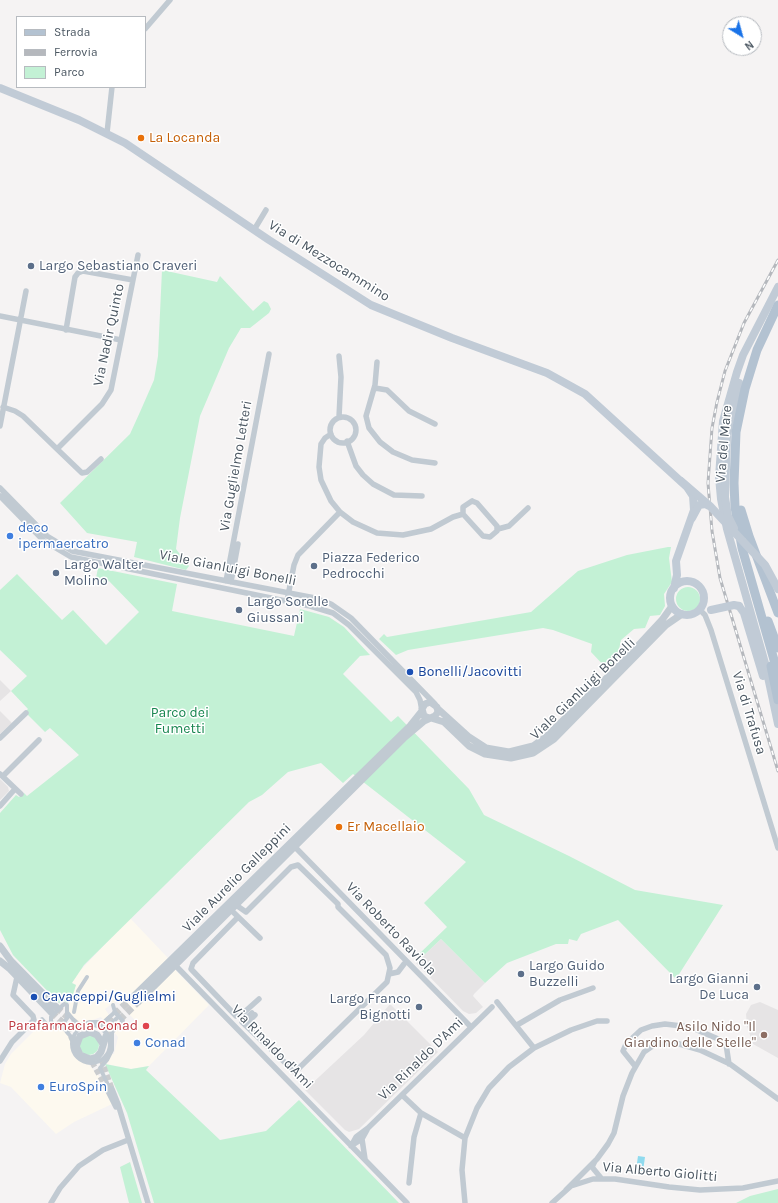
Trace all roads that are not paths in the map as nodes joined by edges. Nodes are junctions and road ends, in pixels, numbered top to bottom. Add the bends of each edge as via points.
1 (170, 0) edge
2 (146, 28) edge
3 (0, 88) edge
4 (112, 88) edge
5 (107, 133) junction
6 (266, 210) dead end
7 (254, 230) junction
8 (138, 255) dead end
9 (133, 280) junction
10 (778, 287) edge
11 (26, 291) dead end
12 (778, 305) edge
13 (0, 316) edge
14 (20, 320) junction
15 (759, 323) junction
16 (66, 330) junction
17 (121, 340) junction
18 (269, 354) dead end
19 (339, 356) dead end
20 (377, 362) dead end
21 (375, 388) junction
22 (4, 407) junction
23 (339, 418) junction
24 (366, 418) junction
25 (354, 424) junction
26 (435, 424) dead end
27 (0, 426) edge
28 (331, 434) junction
29 (347, 441) junction
30 (57, 449) junction
31 (101, 459) dead end
32 (435, 463) dead end
33 (734, 474) junction
34 (681, 482) junction
35 (0, 488) edge
36 (0, 496) edge
37 (422, 496) dead end
38 (710, 506) junction
39 (463, 507) junction
40 (528, 508) dead end
41 (340, 512) junction
42 (463, 514) junction
43 (453, 517) junction
44 (692, 518) junction
45 (498, 529) junction
46 (742, 540) junction
47 (238, 544) dead end
48 (228, 582) junction
49 (674, 588) junction
50 (778, 589) edge
51 (754, 590) junction
52 (289, 594) junction
53 (287, 601) junction
54 (672, 606) junction
55 (701, 609) junction
56 (778, 613) edge
57 (682, 614) junction
58 (761, 616) junction
59 (778, 648) edge
60 (778, 674) edge
61 (776, 704) edge
62 (436, 706) junction
63 (422, 711) junction
64 (26, 713) dead end
65 (430, 718) junction
66 (778, 724) edge
67 (412, 728) junction
68 (0, 738) edge
69 (39, 740) dead end
70 (1, 775) edge
71 (358, 780) junction
72 (16, 789) junction
73 (21, 794) dead end
74 (0, 806) edge
75 (295, 847) junction
76 (778, 848) edge
77 (234, 908) junction
78 (238, 917) junction
79 (260, 938) dead end
80 (0, 946) edge
81 (0, 961) edge
82 (405, 963) junction
83 (175, 965) junction
84 (390, 966) junction
85 (389, 974) junction
86 (17, 976) junction
87 (87, 977) dead end
88 (593, 988) dead end
89 (259, 999) dead end
90 (497, 1002) dead end
91 (67, 1005) junction
92 (74, 1005) junction
93 (113, 1005) dead end
94 (492, 1007) dead end
95 (67, 1012) junction
96 (74, 1012) dead end
97 (115, 1012) junction
98 (253, 1014) dead end
99 (119, 1016) junction
100 (42, 1019) dead end
101 (607, 1021) dead end
102 (516, 1025) junction
103 (54, 1026) junction
104 (62, 1026) junction
105 (471, 1028) junction
106 (91, 1030) junction
107 (73, 1038) junction
108 (103, 1044) junction
109 (76, 1047) junction
110 (534, 1048) junction
111 (0, 1061) edge
112 (91, 1061) junction
113 (728, 1064) junction
114 (635, 1066) junction
115 (100, 1068) junction
116 (110, 1090) joint
117 (402, 1095) junction
118 (778, 1099) edge
119 (421, 1114) junction
120 (342, 1136) junction
121 (360, 1137) junction
122 (465, 1138) junction
123 (128, 1140) junction
124 (351, 1146) junction
125 (366, 1161) junction
126 (595, 1161) junction
127 (592, 1168) junction
128 (586, 1169) junction
129 (601, 1178) junction
130 (587, 1180) junction
131 (778, 1181) edge
132 (409, 1183) dead end
133 (566, 1190) junction
134 (51, 1203) edge
135 (148, 1203) edge
136 (407, 1203) edge
137 (465, 1203) edge
138 (552, 1203) edge

1 - 2 street
3 - 5 main road, Via di Mezzocammino
4 - 5 street
5 - 7 main road, Via di Mezzocammino via 126,142
6 - 7 street
7 - 34 main road, Via di Mezzocammino via 371,305 563,380 588,396
8 - 9 street, Via Nadir Quinto
9 - 16 street, Via Nadir Quinto via 83,271 78,273
9 - 17 street, Via Nadir Quinto
10 - 15 main road
11 - 14 street
12 - 33 main road, Via del Mare via 757,350 747,381 738,423
13 - 14 street
14 - 16 street
14 - 22 street
15 - 46 main road, bridge via 741,374 727,435 724,478 726,505 730,521
15 - 61 main road via 740,361 727,406 720,450 719,488 726,529
16 - 17 street
17 - 30 street, Via Nadir Quinto via 108,397
18 - 48 street, Via Guglielmo Letteri
19 - 23 street
20 - 21 street
21 - 24 street
21 - 26 street via 387,390 409,411
22 - 27 street
22 - 30 street via 25,417
23 - 25 street via 349,419
23 - 28 street via 331,424
24 - 25 street
24 - 32 street via 375,436 391,451 412,460
25 - 29 street via 354,434
28 - 29 street via 336,440
28 - 41 street via 324,438 321,444 320,474 326,492
29 - 37 street via 356,466 373,484 394,495
30 - 31 street via 82,473 87,472
33 - 51 main road, Via del Mare via 739,531
33 - 56 main road via 745,525
34 - 38 main road, Via di Mezzocammino, bridge
34 - 44 main road, Via di Mezzocammino, bridge via 694,499
35 - 48 street, Viale Gianluigi Bonelli via 48,536 72,551
36 - 53 street, Viale Gianluigi Bonelli via 44,541 71,557
38 - 44 main road, Via di Mezzocammino, bridge via 699,505
38 - 46 main road, bridge
39 - 42 street
39 - 43 street
39 - 45 street via 469,502 476,502 496,523
40 - 45 street via 509,526
41 - 43 street via 366,529 392,535 425,531
41 - 52 street via 296,558
42 - 43 street
42 - 45 street via 486,538
44 - 49 main road, Via di Mezzocammino via 675,564 677,575
46 - 50 main road, bridge via 769,571
47 - 48 street
48 - 52 street, Viale Gianluigi Bonelli
49 - 54 main road via 671,596
49 - 55 main road via 687,582 698,585 704,595
51 - 58 main road, Via del Mare
51 - 59 main road, Via del Mare
52 - 53 street
52 - 62 street, Viale Gianluigi Bonelli via 321,600 342,610
53 - 63 street, Viale Gianluigi Bonelli via 324,609 343,619 416,692
54 - 57 main road
54 - 62 street, Viale Gianluigi Bonelli via 662,620 610,674 545,738 533,746 509,752 489,749 469,738
55 - 57 main road via 690,615
55 - 61 main road, bridge via 711,610 734,605 739,606 744,612 758,661
55 - 76 street, Via di Trafusa via 711,630
57 - 65 street, Viale Gianluigi Bonelli via 666,625 554,739 533,753 511,758 485,754 469,746 444,722
58 - 60 main road, Via del Mare
58 - 61 main road
61 - 66 main road
62 - 63 street via 430,702 425,704
62 - 65 street via 437,714
63 - 65 street via 424,716
63 - 67 street
64 - 68 street
65 - 67 street
67 - 71 street
69 - 70 street
70 - 72 street
71 - 75 street, Viale Aurelio Galleppini
71 - 83 street, Viale Aurelio Galleppini via 137,999
72 - 73 street
72 - 74 street
75 - 77 street, Viale Aurelio Galleppini
75 - 82 street, Via Roberto Raviola
77 - 78 street
77 - 83 street, Viale Aurelio Galleppini
77 - 84 street via 246,912 291,867 298,865 386,955
78 - 79 street
78 - 89 street via 191,965 191,969 236,1016 240,1016
80 - 86 street via 53,1009
81 - 86 street
82 - 84 street
82 - 85 street via 398,972
82 - 105 street, Via Roberto Raviola
83 - 120 street, Via Rinaldo d'Ami
84 - 85 street
85 - 98 street via 387,982 295,1072 245,1025
86 - 111 street via 13,994 33,1016 34,1021 12,1042
87 - 92 street via 78,991
88 - 102 street via 560,1000
90 - 102 street
91 - 92 street
91 - 95 street
91 - 103 street via 61,1004 51,1017 50,1021
92 - 96 street
93 - 97 street
94 - 105 street, Via Rinaldo D'Ami
95 - 104 street via 67,1018
95 - 106 street
97 - 99 street
97 - 106 street via 100,1023 90,1022
99 - 106 street
99 - 115 street via 123,1021 112,1032 112,1050
100 - 103 street via 49,1027
101 - 110 street via 597,1021 571,1030
102 - 110 street
103 - 104 street
104 - 107 street
105 - 117 street, Via Rinaldo D'Ami
106 - 107 street
106 - 108 street
106 - 108 street
106 - 109 street via 79,1037
106 - 112 street via 109,1042 109,1051 102,1060
107 - 109 street
107 - 112 street via 75,1054 82,1060
108 - 112 street via 101,1056
109 - 112 street via 80,1055
110 - 122 street via 509,1066 489,1088 477,1108
112 - 115 street
113 - 114 street via 692,1046 666,1042 648,1048
113 - 114 street via 726,1044 723,1041 694,1028 668,1024 646,1027 628,1042 623,1051
113 - 118 street
114 - 126 street via 623,1096 613,1135
115 - 116 street
116 - 123 street
117 - 119 street
117 - 121 street, Via Rinaldo D'Ami
119 - 122 street
119 - 132 street via 414,1137
120 - 121 street
120 - 124 street, Via Rinaldo d'Ami
121 - 124 street, Via Rinaldo D'Ami
121 - 125 street
122 - 137 street via 462,1170
123 - 134 street via 103,1150 79,1166
123 - 135 street
124 - 125 street, Via Rinaldo d'Ami
125 - 136 street, Via Rinaldo d'Ami
126 - 127 street
126 - 128 street
127 - 129 street
127 - 130 street
128 - 130 street
128 - 133 street
129 - 130 street, Via Alberto Giolitti
129 - 131 street, Via Alberto Giolitti via 700,1190 742,1188
130 - 133 street, Via Alberto Giolitti
133 - 138 street

